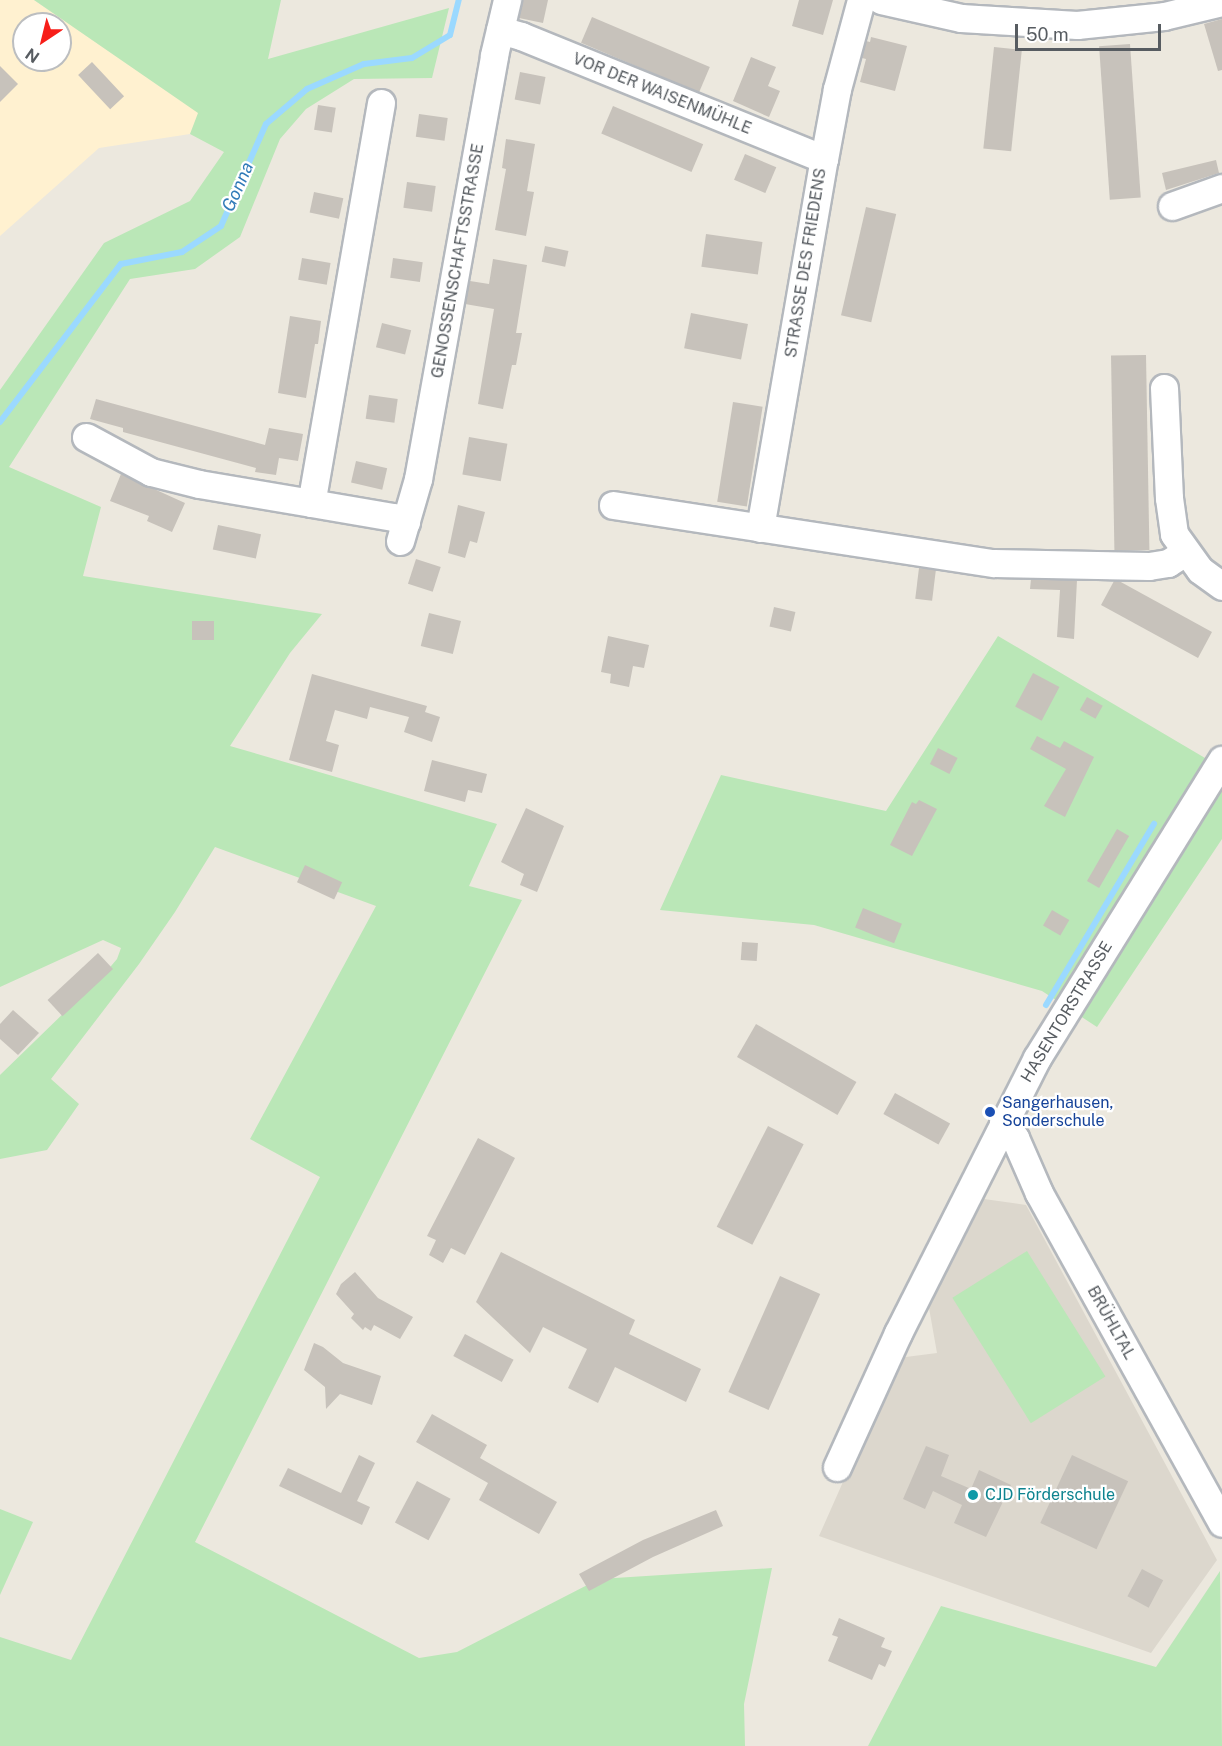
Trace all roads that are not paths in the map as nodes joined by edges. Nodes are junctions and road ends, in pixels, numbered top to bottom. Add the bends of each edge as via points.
1 (507, 0) edge
2 (861, 0) edge
3 (881, 0) edge
4 (1222, 2) edge
5 (500, 30) junction
6 (381, 103) dead end
7 (824, 159) junction
8 (1222, 188) edge
9 (1172, 206) dead end
10 (1164, 388) dead end
11 (86, 437) dead end
12 (311, 503) junction
13 (613, 505) dead end
14 (760, 528) junction
15 (1185, 552) junction
16 (1222, 586) edge
17 (1222, 760) edge
18 (1003, 1122) junction
19 (837, 1467) dead end
20 (1222, 1523) edge

1 - 5 street, GENOSSENSCHAFTSSTRASSE
2 - 7 street, STRASSE DES FRIEDENS via 837,89
3 - 4 street via 961,18 1077,25 1164,16
5 - 7 street, VOR DER WAISENMÜHLE
5 - 12 street, GENOSSENSCHAFTSSTRASSE via 418,479 403,532 393,517
6 - 12 street
7 - 14 street, STRASSE DES FRIEDENS
8 - 9 street
10 - 15 street via 1171,520
11 - 12 street, GENOSSENSCHAFTSSTRASSE via 151,472
13 - 14 street
14 - 15 street via 994,563 1149,566 1168,563
15 - 16 street via 1200,570
17 - 18 street, HASENTORSTRASSE via 1051,1033
18 - 19 street, HASENTORSTRASSE via 897,1334
18 - 20 street, BRÜHLTAL

